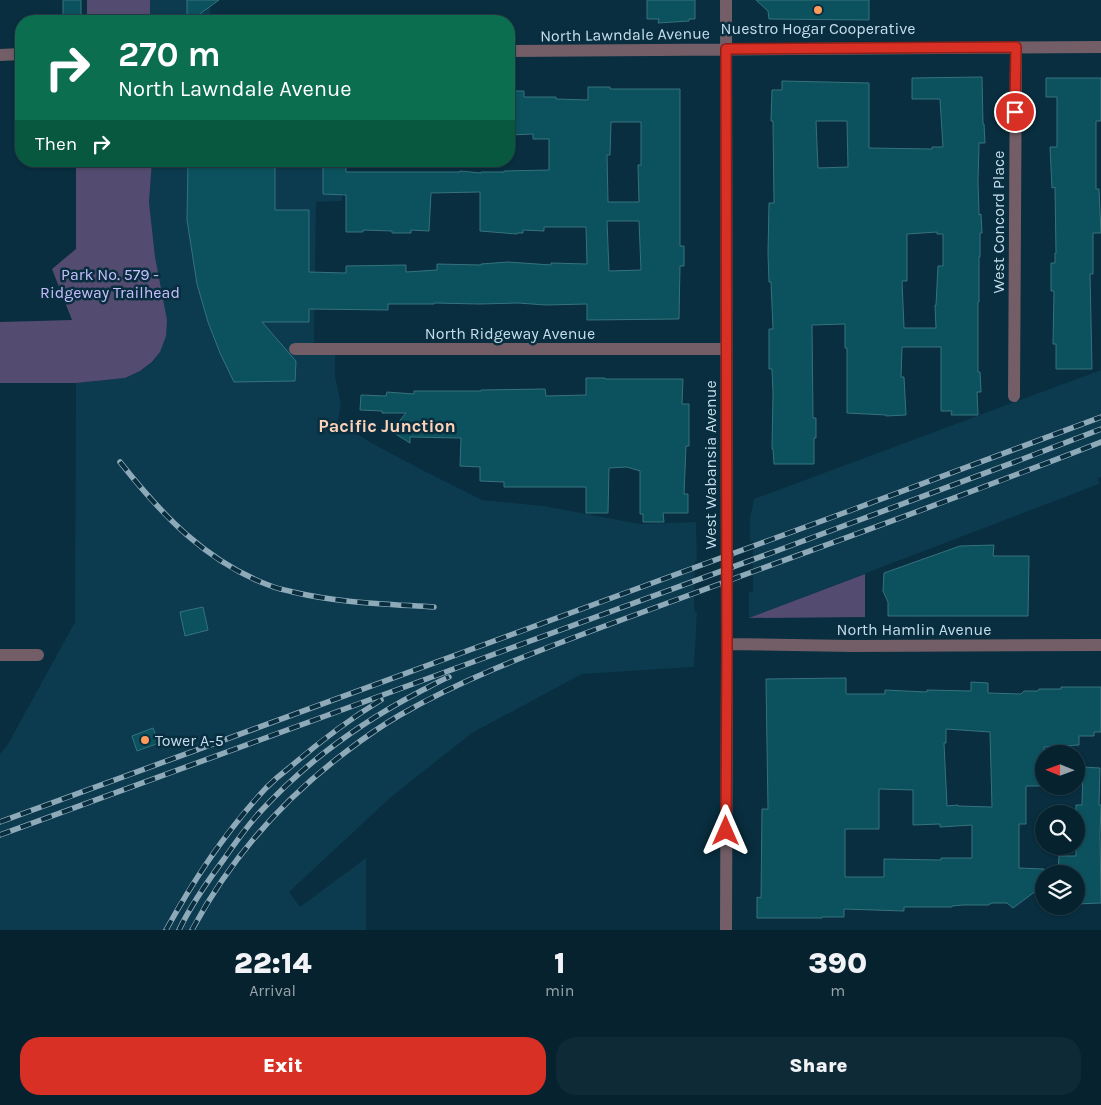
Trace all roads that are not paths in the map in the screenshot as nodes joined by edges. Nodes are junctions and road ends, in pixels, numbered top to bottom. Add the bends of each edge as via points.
1 (726, 0) edge
2 (1016, 47) junction
3 (1101, 47) edge
4 (726, 49) junction
5 (515, 52) edge
6 (15, 54) edge
7 (0, 55) edge
8 (295, 349) dead end
9 (726, 349) junction
10 (1014, 396) dead end
11 (727, 644) junction
12 (1101, 645) edge
13 (0, 655) edge
14 (38, 655) dead end
15 (726, 930) edge

1 - 4 street, West Wabansia Avenue
2 - 3 street, North Lawndale Avenue
2 - 4 street, North Lawndale Avenue
2 - 10 street, West Concord Place
4 - 5 street, North Lawndale Avenue
4 - 9 street, West Wabansia Avenue
6 - 7 street
8 - 9 street, North Ridgeway Avenue
9 - 11 street, West Wabansia Avenue
11 - 12 street, North Hamlin Avenue
11 - 15 street, West Wabansia Avenue
13 - 14 street

